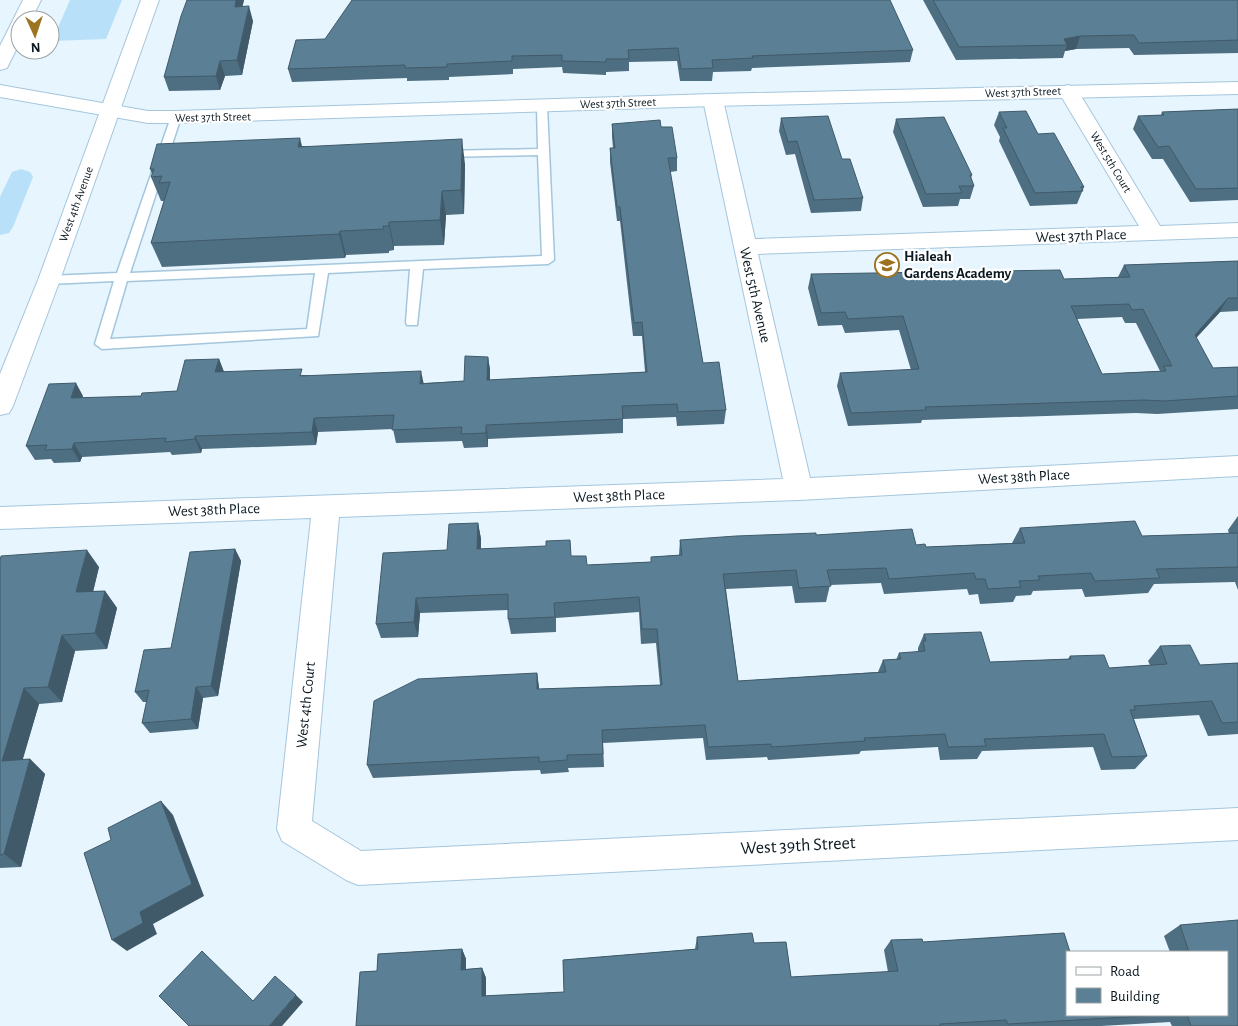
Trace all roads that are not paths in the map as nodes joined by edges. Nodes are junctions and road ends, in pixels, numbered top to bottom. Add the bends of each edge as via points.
1 (150, 0) edge
2 (10, 44) edge
3 (0, 64) edge
4 (1238, 88) edge
5 (0, 91) edge
6 (1068, 91) junction
7 (713, 100) junction
8 (542, 106) junction
9 (110, 109) junction
10 (176, 117) junction
11 (544, 152) junction
12 (435, 155) edge
13 (1238, 230) edge
14 (1154, 234) junction
15 (744, 247) junction
16 (417, 265) junction
17 (322, 269) junction
18 (122, 277) junction
19 (49, 280) junction
20 (412, 322) dead end
21 (0, 406) edge
22 (1238, 466) edge
23 (799, 489) junction
24 (326, 506) junction
25 (0, 518) edge
26 (1238, 824) edge
27 (358, 868) joint

1 - 9 street, West 4th Avenue
2 - 3 street
4 - 6 street, West 37th Street
5 - 9 street, West 37th Street
6 - 7 street, West 37th Street
6 - 14 street, West 5th Court
7 - 8 street, West 37th Street
7 - 15 street, West 5th Avenue
8 - 10 street, West 37th Street
8 - 11 lane
9 - 10 street, West 37th Street via 148,117
9 - 19 street, West 4th Avenue
10 - 18 lane
11 - 12 lane
11 - 16 lane via 548,260
13 - 14 street, West 37th Place
14 - 15 street, West 37th Place
15 - 23 street, West 5th Avenue
16 - 17 lane
16 - 20 lane
17 - 18 lane
17 - 18 lane via 313,333 102,344
18 - 19 lane
19 - 21 street, West 4th Avenue
22 - 23 street, West 38th Place
23 - 24 street, West 38th Place
24 - 25 street, West 38th Place
24 - 27 street, West 4th Court via 294,829
26 - 27 street, West 39th Street

